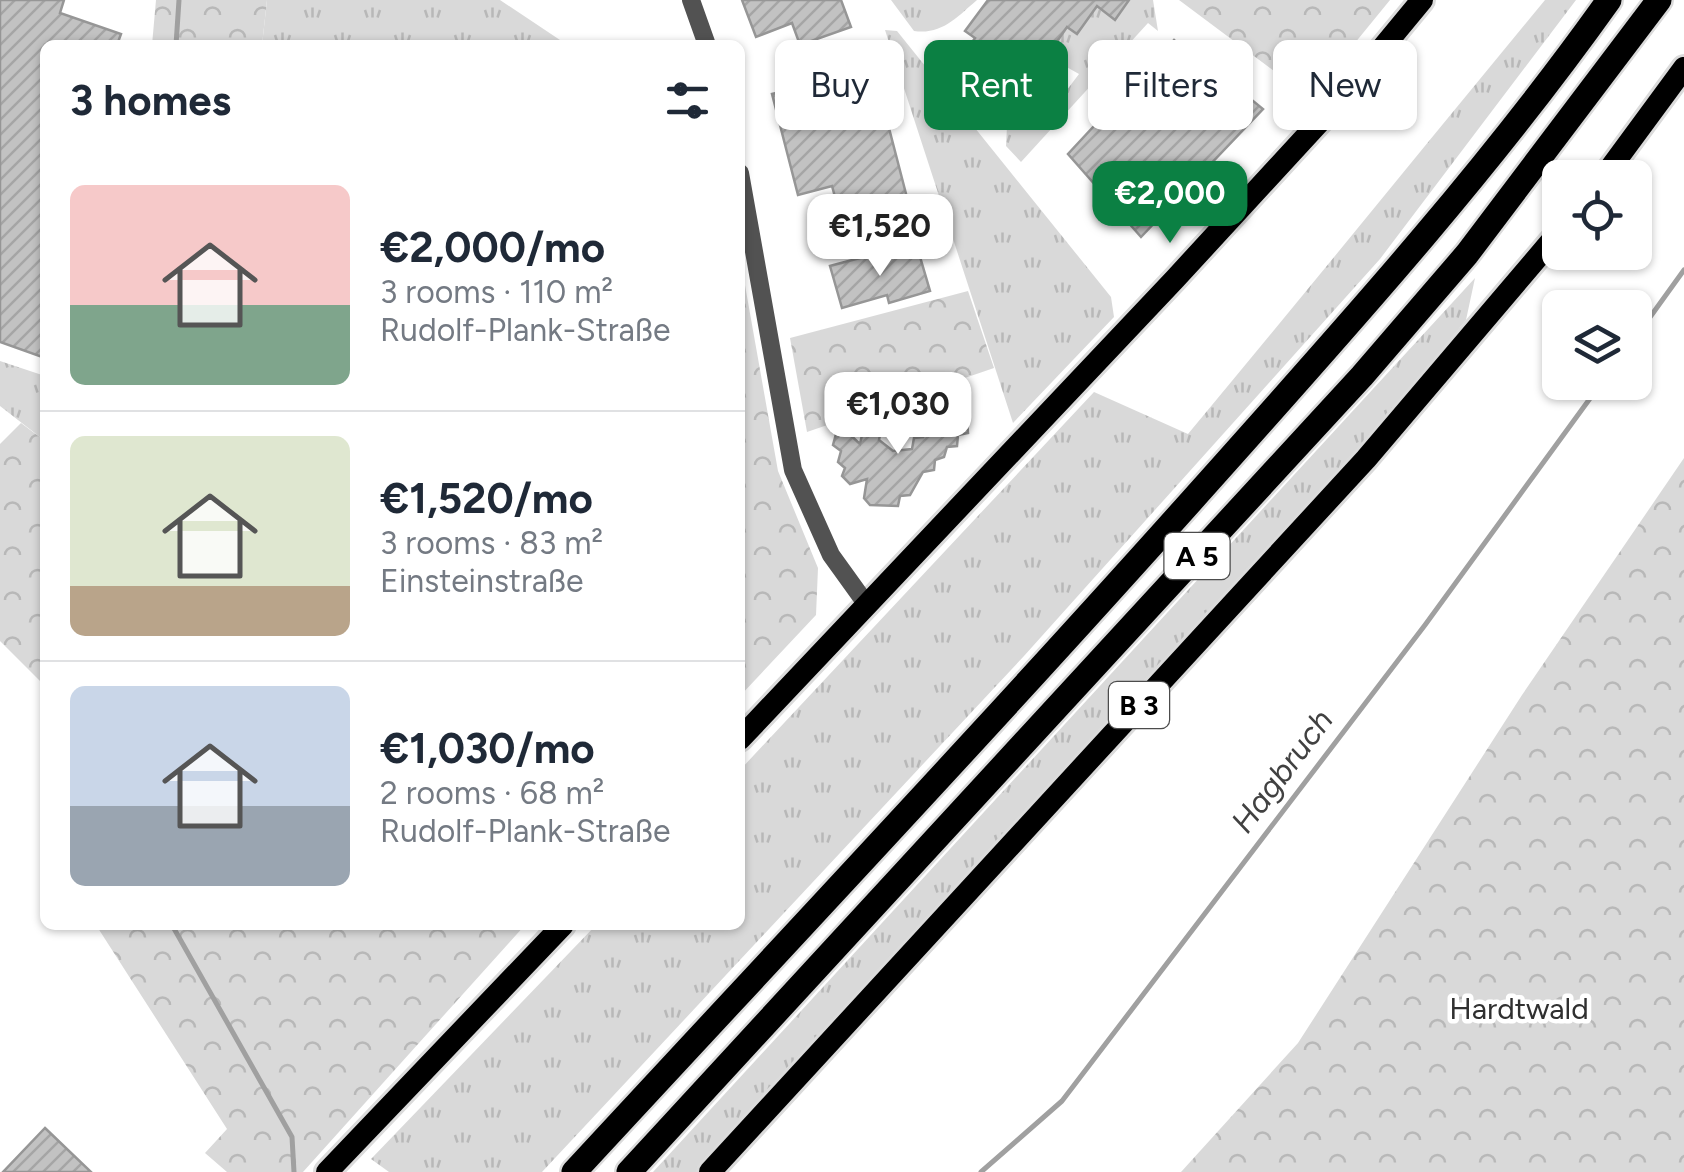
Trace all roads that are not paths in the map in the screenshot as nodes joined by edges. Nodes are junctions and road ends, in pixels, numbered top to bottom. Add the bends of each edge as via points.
1 (691, 0) edge
2 (1422, 0) edge
3 (1608, 0) edge
4 (1658, 0) edge
5 (705, 40) edge
6 (1684, 68) edge
7 (1616, 160) edge
8 (745, 201) edge
9 (1542, 253) edge
10 (867, 604) junction
11 (745, 734) edge
12 (558, 930) edge
13 (327, 1172) edge
14 (574, 1172) edge
15 (629, 1172) edge
16 (710, 1172) edge

1 - 5 street
2 - 10 main road via 1313,129
3 - 14 highway, A 5 via 1430,230 1328,348
4 - 15 highway, A 5 via 1467,254 1362,376
6 - 7 main road
8 - 10 street via 793,470 831,555
9 - 16 main road, B 3 via 1366,459
10 - 11 main road
12 - 13 main road

